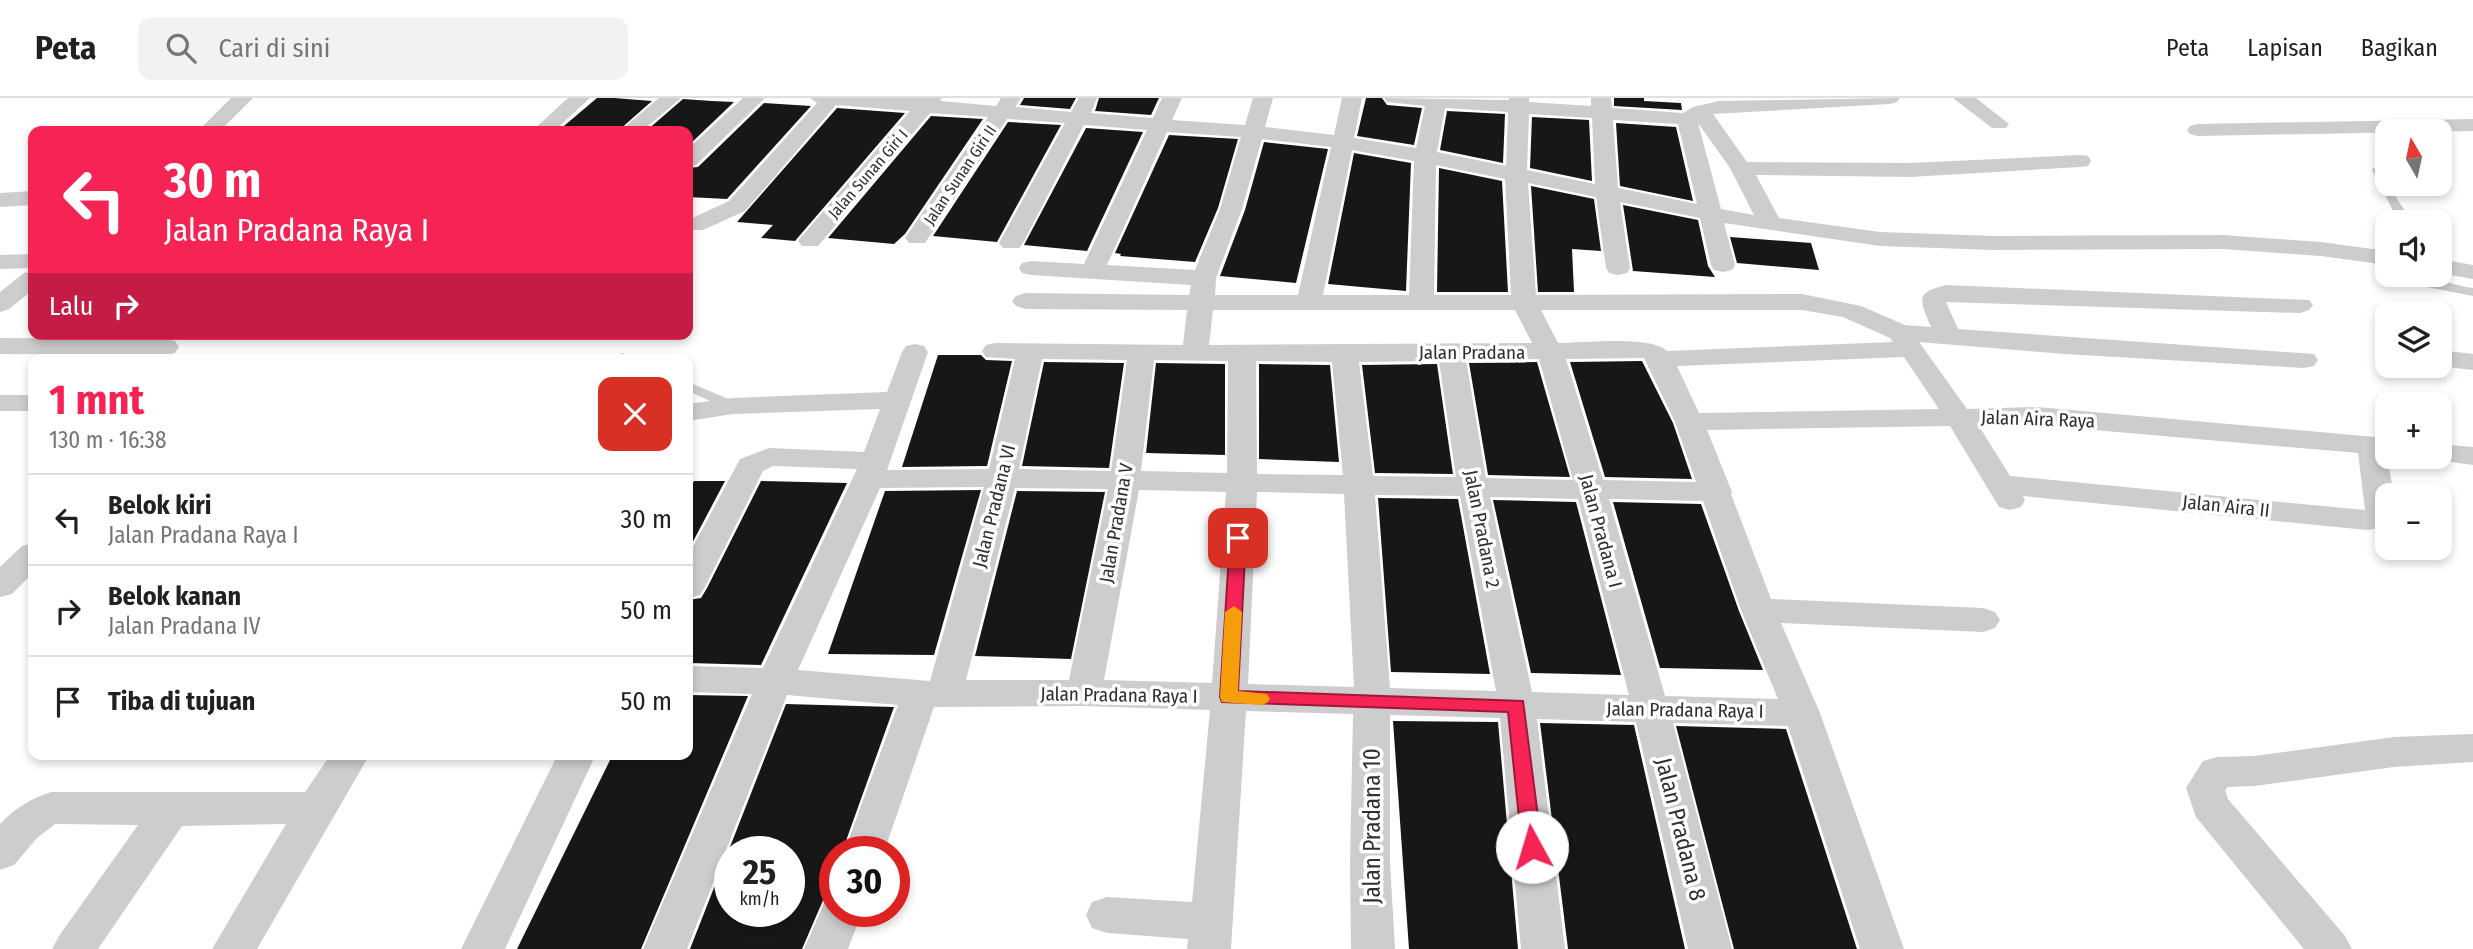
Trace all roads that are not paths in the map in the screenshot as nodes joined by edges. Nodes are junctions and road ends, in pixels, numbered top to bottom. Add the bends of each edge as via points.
1 (243, 98) edge
2 (580, 98) edge
3 (671, 98) edge
4 (755, 98) edge
5 (820, 98) edge
6 (832, 98) edge
7 (1172, 98) edge
8 (1263, 98) edge
9 (1352, 98) edge
10 (1394, 98) edge
11 (1890, 98) edge
12 (1964, 98) edge
13 (1436, 99) edge
14 (929, 102) edge
15 (1519, 102) edge
16 (1007, 105) edge
17 (1602, 105) edge
18 (1083, 107) edge
19 (1693, 115) junction
20 (1161, 124) junction
21 (1999, 124) dead end
22 (2473, 125) edge
23 (213, 126) edge
24 (548, 126) edge
25 (636, 126) edge
26 (2197, 130) dead end
27 (1253, 131) junction
28 (1341, 141) junction
29 (693, 155) edge
30 (1425, 156) junction
31 (2080, 161) dead end
32 (1741, 168) junction
33 (1516, 176) junction
34 (1607, 193) junction
35 (28, 198) edge
36 (0, 200) edge
37 (1709, 214) junction
38 (695, 225) dead end
39 (1771, 225) junction
40 (917, 238) dead end
41 (810, 241) dead end
42 (1011, 243) dead end
43 (2375, 256) edge
44 (28, 261) edge
45 (0, 262) edge
46 (1724, 265) dead end
47 (1031, 268) dead end
48 (1618, 268) dead end
49 (2452, 268) edge
50 (1092, 272) junction
51 (2473, 272) edge
52 (28, 284) edge
53 (2447, 287) edge
54 (1203, 290) junction
55 (2473, 292) edge
56 (1025, 301) dead end
57 (1421, 302) junction
58 (1309, 303) junction
59 (1524, 303) junction
60 (0, 304) edge
61 (2300, 305) dead end
62 (1948, 336) junction
63 (1905, 341) junction
64 (0, 346) edge
65 (166, 347) dead end
66 (995, 351) dead end
67 (1030, 351) junction
68 (1451, 351) junction
69 (915, 352) dead end
70 (1142, 352) junction
71 (1549, 352) junction
72 (1195, 353) junction
73 (1242, 354) junction
74 (1345, 354) junction
75 (1660, 359) junction
76 (2452, 359) edge
77 (2304, 360) dead end
78 (2473, 362) edge
79 (693, 388) edge
80 (899, 400) junction
81 (0, 403) edge
82 (28, 403) edge
83 (733, 406) junction
84 (693, 411) edge
85 (1959, 417) junction
86 (1689, 422) junction
87 (2375, 446) edge
88 (2452, 454) edge
89 (2473, 457) edge
90 (2380, 469) edge
91 (872, 470) junction
92 (1002, 478) junction
93 (1125, 482) junction
94 (1242, 483) junction
95 (1359, 485) junction
96 (1474, 488) junction
97 (1591, 490) junction
98 (1717, 492) junction
99 (28, 559) edge
100 (693, 577) edge
101 (0, 586) edge
102 (1758, 610) junction
103 (1983, 620) dead end
104 (693, 679) edge
105 (775, 681) junction
106 (1084, 693) junction
107 (932, 694) junction
108 (1229, 697) junction
109 (1373, 703) junction
110 (1517, 706) junction
111 (1651, 710) junction
112 (1802, 713) junction
113 (2473, 748) edge
114 (347, 760) edge
115 (574, 760) edge
116 (316, 808) junction
117 (172, 810) junction
118 (871, 836) edge
119 (0, 853) edge
120 (1107, 915) dead end
121 (835, 927) edge
122 (1210, 935) edge
123 (74, 949) edge
124 (234, 949) edge
125 (484, 949) edge
126 (665, 949) edge
127 (826, 949) edge
128 (1373, 949) edge
129 (1543, 949) edge
130 (1710, 949) edge
131 (1882, 949) edge
132 (2330, 949) edge

1 - 23 street
2 - 24 street
3 - 25 street
4 - 29 street
5 - 6 street
6 - 14 street
6 - 38 street via 737,206
7 - 20 street
8 - 27 street
9 - 28 street
10 - 13 street
11 - 19 street via 1719,107
12 - 21 street
13 - 15 street
13 - 30 street
14 - 16 street
14 - 41 street, Jalan Sunan Giri I
15 - 17 street
15 - 33 street
16 - 18 street
16 - 40 street, Jalan Sunan Giri II
17 - 19 street
17 - 34 street
18 - 20 street
18 - 42 street
19 - 32 street
19 - 37 street
20 - 27 street
20 - 50 street
22 - 26 street
27 - 28 street
27 - 54 street
28 - 30 street
28 - 58 street
30 - 33 street
30 - 57 street
31 - 32 street via 1910,170
32 - 39 street
33 - 34 street
33 - 59 street
34 - 37 street
34 - 48 street
35 - 36 street
37 - 39 street
37 - 46 street
39 - 43 street via 1881,239 2223,243
44 - 45 street
47 - 50 street
49 - 51 street
50 - 54 street
52 - 60 street
53 - 55 lane
54 - 56 street
54 - 58 street
54 - 72 street
57 - 58 street
57 - 59 street
59 - 63 street via 1802,302 1838,307 1884,323
59 - 71 street, Jalan Pradana I
61 - 62 street via 1946,293 1934,297 1933,302
62 - 63 street
62 - 77 street
63 - 75 street, Jalan Pradana
63 - 85 street
64 - 65 street
66 - 67 street
67 - 70 street, Jalan Pradana
67 - 92 street, Jalan Pradana VI
68 - 71 street, Jalan Pradana
68 - 74 street, Jalan Pradana
68 - 96 street, Jalan Pradana 2
69 - 80 street
70 - 72 street, Jalan Pradana
70 - 93 street, Jalan Pradana V
71 - 75 street, Jalan Pradana via 1644,350
71 - 97 street, Jalan Pradana I
72 - 73 street, Jalan Pradana
73 - 74 street, Jalan Pradana
73 - 94 street
74 - 95 street, Jalan Pradana 10
75 - 86 street
76 - 78 street
79 - 83 lane
80 - 83 street
80 - 91 street
81 - 82 street
83 - 84 street
85 - 86 street, Jalan Aira Raya
85 - 87 street, Jalan Aira Raya via 2037,416
85 - 90 street, Jalan Aira II via 2006,495 2367,520 2378,519 2381,513
86 - 98 street
88 - 89 street
91 - 92 street
91 - 100 street via 768,457 758,460 751,465
91 - 105 street
92 - 93 street
92 - 107 street, Jalan Pradana VI
93 - 94 street
93 - 106 street, Jalan Pradana V
94 - 95 street
94 - 108 street
95 - 96 street
95 - 109 street, Jalan Pradana 10
96 - 97 street
96 - 110 street, Jalan Pradana 2
97 - 98 street
97 - 111 street, Jalan Pradana I
98 - 102 street
99 - 101 street
102 - 103 street
102 - 112 street
104 - 105 street, Jalan Pradana Raya I
105 - 107 street, Jalan Pradana Raya I
105 - 126 street
106 - 107 street, Jalan Pradana Raya I
106 - 108 street, Jalan Pradana Raya I
107 - 118 street, Jalan Pradana VI
108 - 109 street, Jalan Pradana Raya I
108 - 122 street
109 - 110 street, Jalan Pradana Raya I
109 - 128 street, Jalan Pradana 10
110 - 111 street, Jalan Pradana Raya I
110 - 129 street, Jalan Pradana 2
111 - 112 street, Jalan Pradana Raya I
111 - 130 street, Jalan Pradana 8
112 - 131 street
113 - 132 street via 2217,772 2205,788 2210,806
114 - 116 street
115 - 125 street
116 - 117 street
116 - 124 street
117 - 119 street via 51,808 25,822
117 - 123 street
120 - 122 street
121 - 127 street

